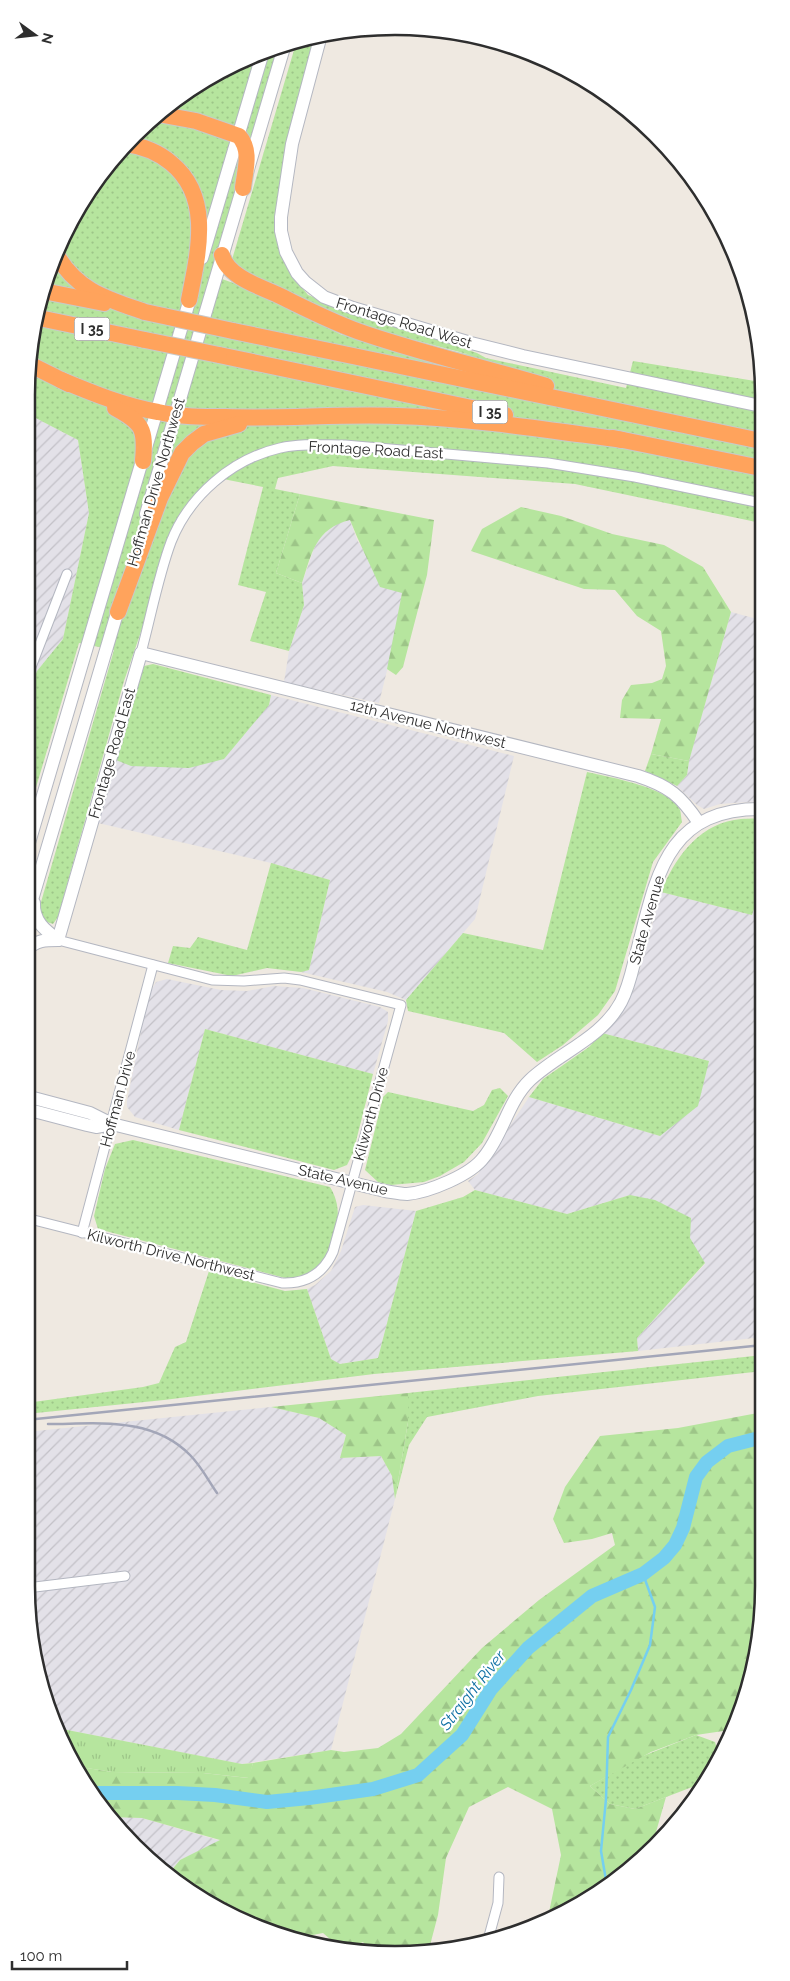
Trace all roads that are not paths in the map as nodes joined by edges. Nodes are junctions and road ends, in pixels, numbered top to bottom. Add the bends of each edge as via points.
1 (319, 43) edge
2 (282, 53) edge
3 (262, 60) edge
4 (169, 115) edge
5 (239, 136) junction
6 (135, 146) edge
7 (242, 188) junction
8 (222, 255) junction
9 (60, 261) edge
10 (50, 292) edge
11 (189, 300) junction
12 (145, 312) junction
13 (43, 319) edge
14 (36, 368) edge
15 (61, 380) junction
16 (755, 405) edge
17 (156, 412) junction
18 (175, 414) junction
19 (641, 415) junction
20 (277, 418) junction
21 (622, 440) junction
22 (755, 440) edge
23 (143, 460) junction
24 (755, 467) edge
25 (755, 502) edge
26 (67, 574) dead end
27 (118, 612) junction
28 (141, 653) junction
29 (35, 657) edge
30 (755, 809) edge
31 (38, 815) junction
32 (699, 823) junction
33 (35, 824) edge
34 (35, 827) edge
35 (35, 892) edge
36 (35, 910) edge
37 (35, 937) edge
38 (54, 940) junction
39 (35, 943) edge
40 (153, 965) junction
41 (35, 1098) edge
42 (35, 1112) edge
43 (112, 1124) junction
44 (352, 1183) junction
45 (35, 1220) edge
46 (82, 1233) junction
47 (315, 1275) joint
48 (125, 1576) dead end
49 (35, 1587) edge
50 (499, 1877) dead end
51 (490, 1933) edge

1 - 16 street, Frontage Road West via 292,144 281,217 286,252 305,282 324,297 484,347
2 - 7 street, Hoffman Drive Northwest
3 - 5 street, Hoffman Drive Northwest
4 - 5 highway
5 - 7 highway via 247,153
5 - 11 street, Hoffman Drive Northwest
6 - 11 highway via 145,148 176,167 192,188 197,201 200,236
7 - 8 street, Hoffman Drive Northwest
8 - 18 street, Hoffman Drive Northwest
8 - 19 highway via 225,264 234,272 340,324 394,343
9 - 12 highway via 68,273 90,290 105,299
10 - 12 highway, I 35
11 - 17 street, Hoffman Drive Northwest
12 - 19 highway, I 35, bridge
13 - 21 highway, I 35, bridge
14 - 15 highway
15 - 17 highway via 112,400
15 - 23 highway via 132,417 144,432
17 - 18 highway
17 - 23 street, Hoffman Drive Northwest
18 - 20 highway
18 - 27 street, Hoffman Drive Northwest
19 - 22 highway, I 35
20 - 21 highway via 435,418
20 - 27 highway via 217,429 204,434 182,453 160,498
21 - 24 highway, I 35
23 - 31 street, Hoffman Drive Northwest
25 - 28 street, Frontage Road East via 548,463 345,445 281,448 226,472 186,512 168,552
26 - 29 street
27 - 35 street, Hoffman Drive Northwest
28 - 32 street, 12th Avenue Northwest via 638,776 674,792
28 - 38 street, Frontage Road East
30 - 32 street, State Avenue via 726,813
31 - 33 street, Hoffman Drive Northwest
31 - 34 street
32 - 44 street, State Avenue via 671,849 662,866 628,986 620,1003 587,1040 547,1065 528,1082 517,1096 484,1158 445,1183 407,1194
36 - 38 street via 38,921
37 - 38 street
38 - 39 street
38 - 40 street
40 - 43 street, Hoffman Drive
40 - 44 street, Kilworth Drive via 228,982 268,978 300,980 401,1005
41 - 43 street via 90,1113
42 - 43 street via 96,1127
43 - 44 street, State Avenue
43 - 46 street, Hoffman Drive
44 - 47 street, Kilworth Drive via 333,1252 324,1268
45 - 46 street, Kilworth Drive Northwest
46 - 47 street, Kilworth Drive Northwest via 282,1283 301,1282
48 - 49 street
50 - 51 street via 498,1903

